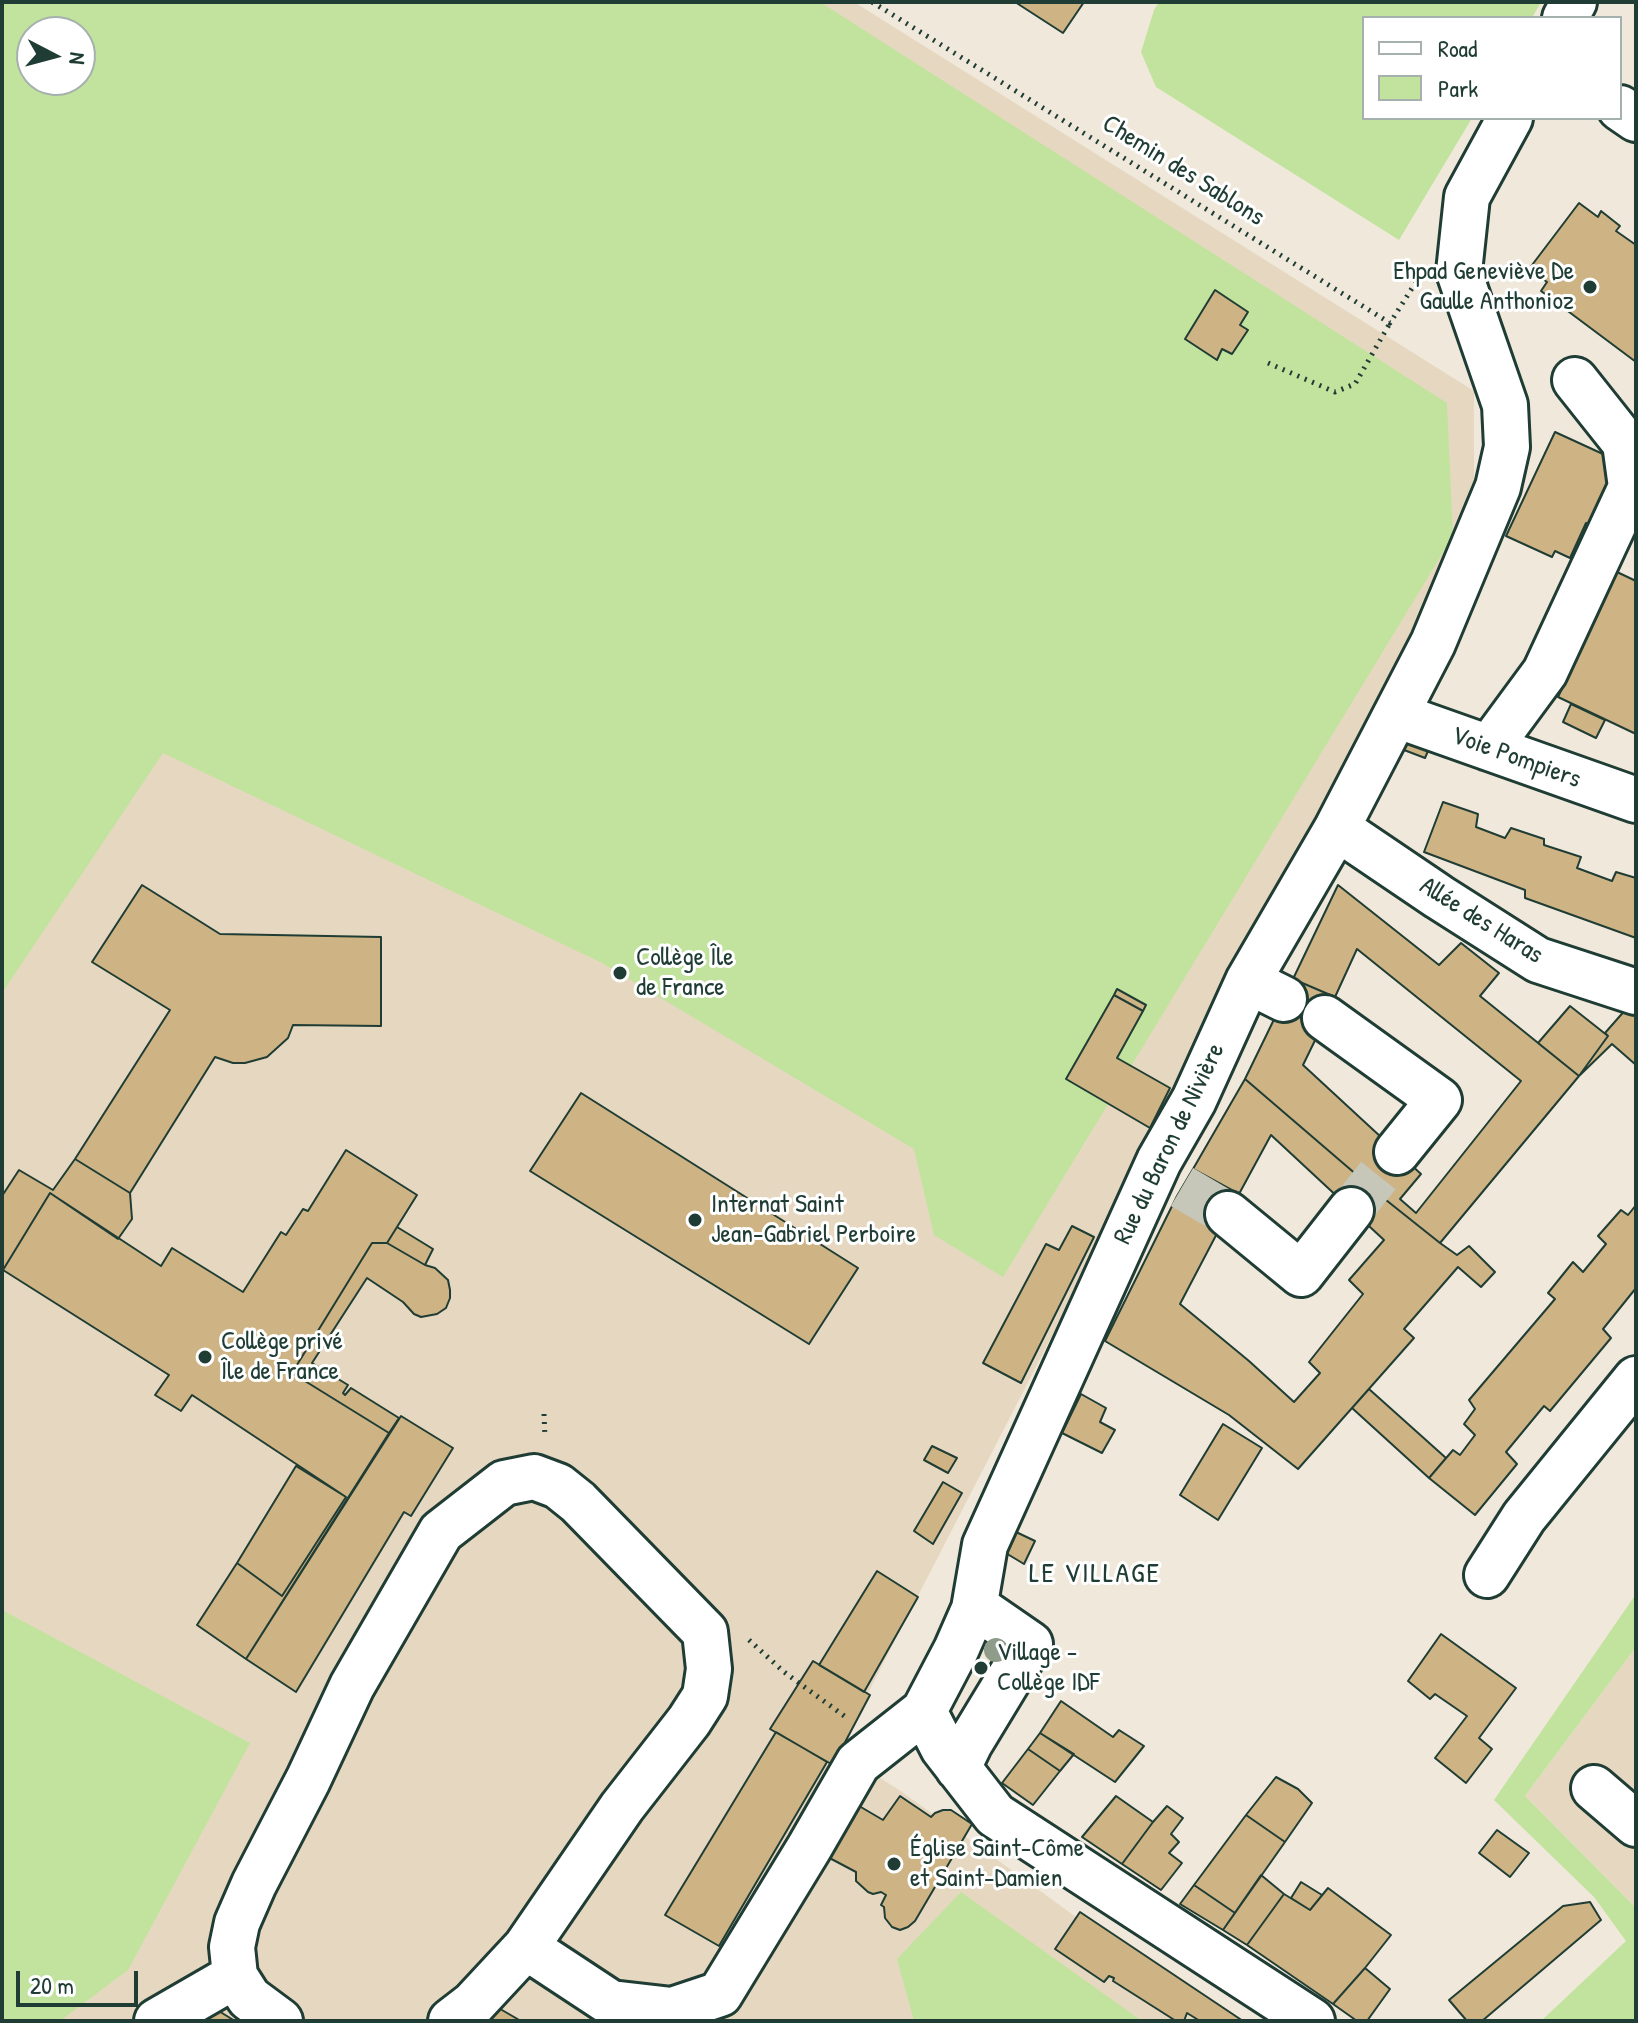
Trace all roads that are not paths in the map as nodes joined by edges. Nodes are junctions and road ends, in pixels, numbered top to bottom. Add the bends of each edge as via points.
1 (1509, 120) edge
2 (1575, 380) dead end
3 (1396, 715) junction
4 (1489, 748) junction
5 (1636, 800) edge
6 (1337, 828) junction
7 (1636, 992) edge
8 (1325, 1018) dead end
9 (1397, 1152) tunnel mouth
10 (1351, 1210) tunnel mouth
11 (1228, 1214) tunnel mouth
12 (1636, 1379) edge
13 (1487, 1575) dead end
14 (974, 1609) junction
15 (924, 1711) junction
16 (958, 1768) junction
17 (1594, 1788) dead end
18 (1636, 1824) edge
19 (526, 1947) junction
20 (235, 1976) junction
21 (157, 2021) edge
22 (280, 2021) edge
23 (451, 2021) edge
24 (1312, 2021) edge

1 - 3 street, Rue du Baron de Nivière via 1467,197 1459,272 1505,405 1507,447 1498,487 1463,572
2 - 4 street via 1625,443 1631,487 1545,672
3 - 4 street, Voie Pompiers
3 - 6 street, Rue du Baron de Nivière
4 - 5 street, Voie Pompiers
6 - 7 street, Allée des Haras via 1538,960
6 - 14 street, Rue du Baron de Nivière via 1266,990 1194,1100 1170,1174 985,1545
8 - 9 street via 1439,1100
10 - 11 street via 1301,1274
12 - 13 street via 1524,1517
14 - 15 street, Rue du Baron de Nivière
14 - 16 street via 1030,1644
15 - 16 street
15 - 19 street via 858,1763 720,1994 672,2010 611,2003
16 - 24 street via 995,1815
17 - 18 street
19 - 20 street via 622,1807 689,1721 705,1696 709,1669 705,1632 578,1502 558,1486 534,1477 504,1483 441,1532 352,1686 254,1884 232,1947
19 - 23 street
20 - 21 street
20 - 22 street via 249,1998

